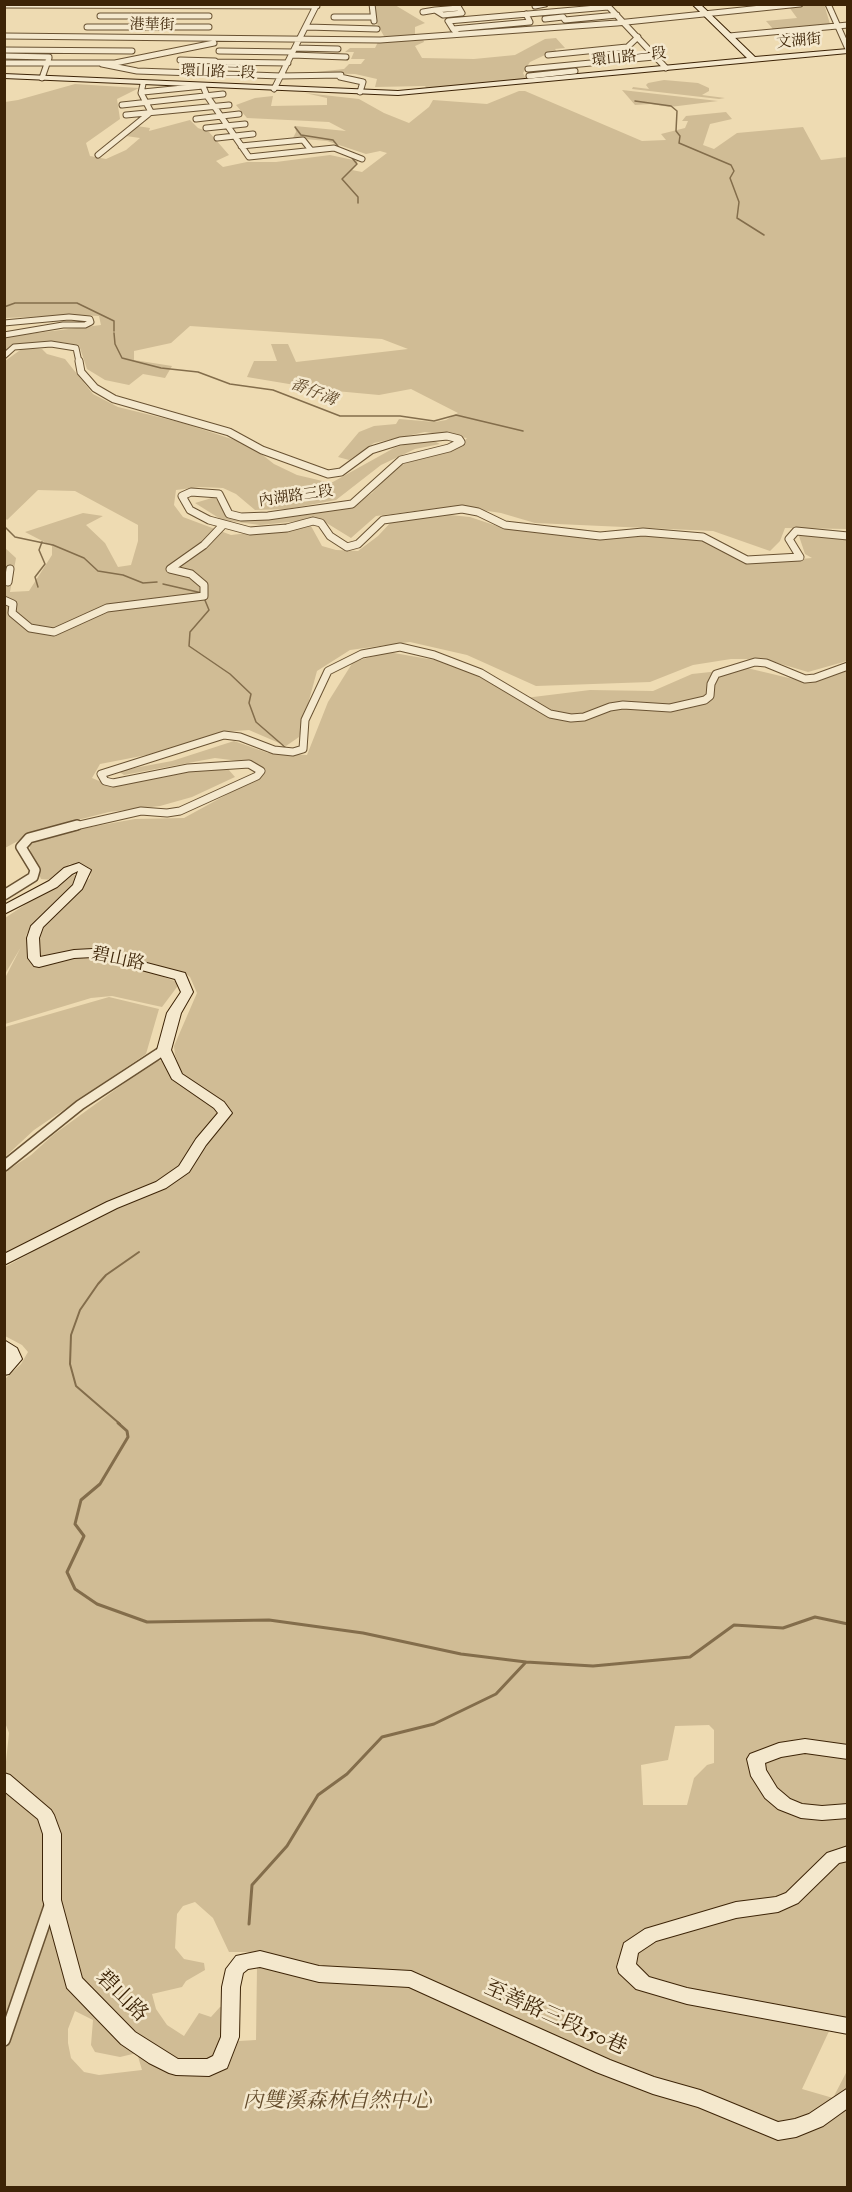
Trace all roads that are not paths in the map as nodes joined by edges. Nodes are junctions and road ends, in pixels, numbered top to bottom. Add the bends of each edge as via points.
1 (372, 4) edge
2 (545, 4) edge
3 (695, 4) edge
4 (800, 4) edge
5 (828, 4) edge
6 (4, 5) edge
7 (71, 5) edge
8 (119, 5) edge
9 (165, 5) edge
10 (210, 5) edge
11 (218, 5) edge
12 (239, 5) edge
13 (317, 5) edge
14 (534, 5) edge
15 (607, 5) edge
16 (436, 7) edge
17 (576, 7) edge
18 (423, 12) dead end
19 (540, 13) junction
20 (525, 14) junction
21 (617, 15) junction
22 (707, 15) junction
23 (99, 16) junction
24 (163, 16) junction
25 (210, 16) junction
26 (334, 17) dead end
27 (373, 17) junction
28 (545, 19) junction
29 (621, 23) junction
30 (837, 25) junction
31 (848, 25) edge
32 (87, 27) junction
33 (209, 27) junction
34 (307, 27) junction
35 (552, 28) junction
36 (377, 29) junction
37 (4, 36) edge
38 (729, 36) junction
39 (55, 37) junction
40 (80, 37) junction
41 (136, 38) junction
42 (181, 39) junction
43 (208, 39) junction
44 (637, 39) junction
45 (223, 40) junction
46 (300, 40) junction
47 (380, 40) junction
48 (4, 43) edge
49 (578, 46) dead end
50 (52, 47) junction
51 (627, 48) junction
52 (338, 49) dead end
53 (4, 50) edge
54 (848, 50) edge
55 (132, 51) junction
56 (219, 51) junction
57 (239, 51) junction
58 (293, 52) junction
59 (574, 53) junction
60 (200, 54) dead end
61 (180, 55) junction
62 (548, 55) dead end
63 (619, 55) junction
64 (4, 56) edge
65 (49, 57) junction
66 (346, 57) dead end
67 (654, 57) junction
68 (139, 59) junction
69 (580, 59) junction
70 (752, 59) junction
71 (197, 60) junction
72 (214, 61) junction
73 (4, 63) edge
74 (248, 63) junction
75 (288, 63) junction
76 (533, 63) dead end
77 (626, 63) junction
78 (47, 64) junction
79 (102, 64) junction
80 (332, 68) dead end
81 (666, 68) junction
82 (528, 69) dead end
83 (589, 70) junction
84 (139, 71) junction
85 (174, 72) junction
86 (192, 73) junction
87 (209, 73) junction
88 (299, 74) junction
89 (281, 76) junction
90 (529, 76) dead end
91 (6, 77) edge
92 (42, 78) junction
93 (141, 86) junction
94 (203, 86) junction
95 (274, 89) junction
96 (360, 92) junction
97 (430, 92) joint
98 (223, 94) dead end
99 (207, 96) junction
100 (146, 103) junction
101 (122, 105) dead end
102 (229, 105) dead end
103 (214, 106) junction
104 (150, 113) junction
105 (239, 114) dead end
106 (126, 116) dead end
107 (221, 116) junction
108 (196, 119) dead end
109 (245, 124) dead end
110 (227, 126) junction
111 (206, 128) dead end
112 (253, 134) dead end
113 (234, 136) junction
114 (217, 138) dead end
115 (241, 146) junction
116 (311, 150) junction
117 (98, 155) dead end
118 (362, 159) dead end
119 (4, 323) edge
120 (4, 335) edge
121 (4, 356) edge
122 (223, 525) junction
123 (848, 536) edge
124 (10, 569) dead end
125 (4, 581) edge
126 (4, 600) edge
127 (848, 666) edge
128 (4, 895) edge
129 (4, 910) edge
130 (164, 1050) junction
131 (4, 1166) edge
132 (4, 1260) edge
133 (4, 1345) edge
134 (4, 1370) edge
135 (848, 1752) edge
136 (4, 1780) edge
137 (848, 1811) edge
138 (848, 1853) edge
139 (52, 1900) junction
140 (235, 1969) joint
141 (848, 2026) edge
142 (4, 2040) edge
143 (848, 2096) edge

1 - 27 street
2 - 14 street
3 - 22 street
4 - 22 street, 港華街
5 - 30 street
6 - 7 street
7 - 8 street
8 - 9 street
8 - 23 street
9 - 10 street
9 - 24 street
10 - 11 street
10 - 25 street
11 - 12 street
12 - 13 street
13 - 34 street
14 - 19 street
15 - 17 street
15 - 21 street
16 - 18 street
17 - 19 street
19 - 20 street
19 - 28 street
20 - 20 street via 530,22 454,31 448,21
21 - 28 street
21 - 29 street
22 - 29 street, 港華街
22 - 38 street
23 - 24 street
23 - 32 street
24 - 25 street
25 - 33 street
26 - 27 street
27 - 36 street
28 - 35 street
29 - 35 street, 港華街
29 - 44 street
30 - 31 street
30 - 38 street
30 - 54 street
32 - 33 street
32 - 40 street
33 - 43 street
34 - 36 street
34 - 46 street
35 - 47 street, 港華街
36 - 47 street
37 - 39 street, 港華街
38 - 70 street
39 - 40 street, 港華街
39 - 50 street
40 - 41 street, 港華街
41 - 42 street, 港華街
41 - 55 street
42 - 43 street, 港華街
42 - 61 street
43 - 45 street, 港華街
44 - 49 street
44 - 51 street
44 - 67 street
45 - 46 street, 港華街
45 - 56 street
45 - 61 street
46 - 47 street, 港華街
46 - 58 street
48 - 50 street
50 - 53 street
50 - 55 street
50 - 65 street
51 - 59 street
51 - 63 street
52 - 58 street
54 - 70 street, 文湖街
55 - 68 street
56 - 57 street
56 - 72 street
57 - 58 street
57 - 74 street
58 - 66 street
58 - 75 street
59 - 62 street
59 - 69 street
60 - 71 street
61 - 68 street
61 - 71 street
61 - 85 street
63 - 69 street
63 - 77 street
64 - 65 street
65 - 78 street
67 - 77 street
67 - 81 street
68 - 79 street
68 - 84 street
69 - 76 street
69 - 83 street
70 - 81 street, 環山路一段
71 - 72 street
71 - 86 street
72 - 74 street
72 - 87 street
73 - 78 street
74 - 75 street
75 - 89 street
77 - 83 street
78 - 79 street
78 - 92 street
79 - 84 street
80 - 88 street
81 - 83 street, 環山路一段
82 - 83 street
83 - 90 street
83 - 97 street, 環山路一段
84 - 85 street
84 - 93 street
85 - 86 street
86 - 87 street
87 - 89 street
87 - 94 street
88 - 89 street
88 - 96 street via 341,75 363,82
89 - 95 street
91 - 92 street, 環山路二段
92 - 93 street, 環山路二段
93 - 94 street, 環山路二段
93 - 100 street
94 - 95 street, 環山路二段
94 - 99 street
95 - 96 street, 環山路二段
96 - 97 street, 環山路二段
98 - 99 street
99 - 100 street
99 - 103 street
100 - 101 street
100 - 104 street
102 - 103 street
103 - 104 street
103 - 107 street
104 - 106 street
104 - 117 street
105 - 107 street
107 - 108 street
107 - 110 street
109 - 110 street
110 - 111 street
110 - 113 street
112 - 113 street
113 - 114 street
113 - 115 street
115 - 116 street via 303,140
115 - 116 street via 249,157
116 - 118 street via 334,148
119 - 120 street via 69,317 91,322
121 - 122 street, 內湖路三段 via 24,345 72,346 76,348 81,372 95,388 114,399 230,432 262,450 328,474 341,472 371,450 400,441 447,436 461,442 401,460 352,504 241,517 230,514 219,494 191,492 182,496 190,510
122 - 123 street, 內湖路三段 via 259,531 313,521 321,523 330,536 347,547 358,544 383,520 462,509 505,525 600,536 653,532 703,537 747,561 800,557 789,539 796,531
122 - 126 street via 204,545 170,569 191,574 204,585 204,596 107,608 54,632 30,628 12,613 13,603
124 - 125 street via 8,582
127 - 128 street via 806,679 755,662 716,674 710,696 705,700 670,708 623,705 571,718 536,707 481,674 434,655 400,647 363,654 328,671 305,720 303,749 274,750 224,735 100,774 113,783 188,768 249,764 261,771 180,811 141,811 29,838 21,847 35,870 33,877
129 - 130 street, 碧山路 via 53,884 68,871 79,867 85,870 78,886 37,926 34,958 39,963 93,953 180,976 187,992 174,1013
130 - 131 street via 80,1105
130 - 132 street via 177,1076 219,1105 225,1113 219,1123 184,1168 161,1185 112,1205
133 - 134 street via 14,1359
135 - 137 street via 805,1746 778,1750 756,1760 757,1772 784,1804 801,1811
136 - 139 street, 碧山路 via 45,1815 52,1834
138 - 141 street via 833,1858 792,1898 778,1904 736,1910 651,1935 630,1949 626,1966 643,1983 687,1996
139 - 140 street, 碧山路 via 75,1982 128,2038 176,2067 209,2068 220,2062 231,2037
139 - 142 street
140 - 143 street, 至善路三段150巷 via 243,1962 260,1959 319,1974 411,1980 603,2066 778,2131 816,2120

